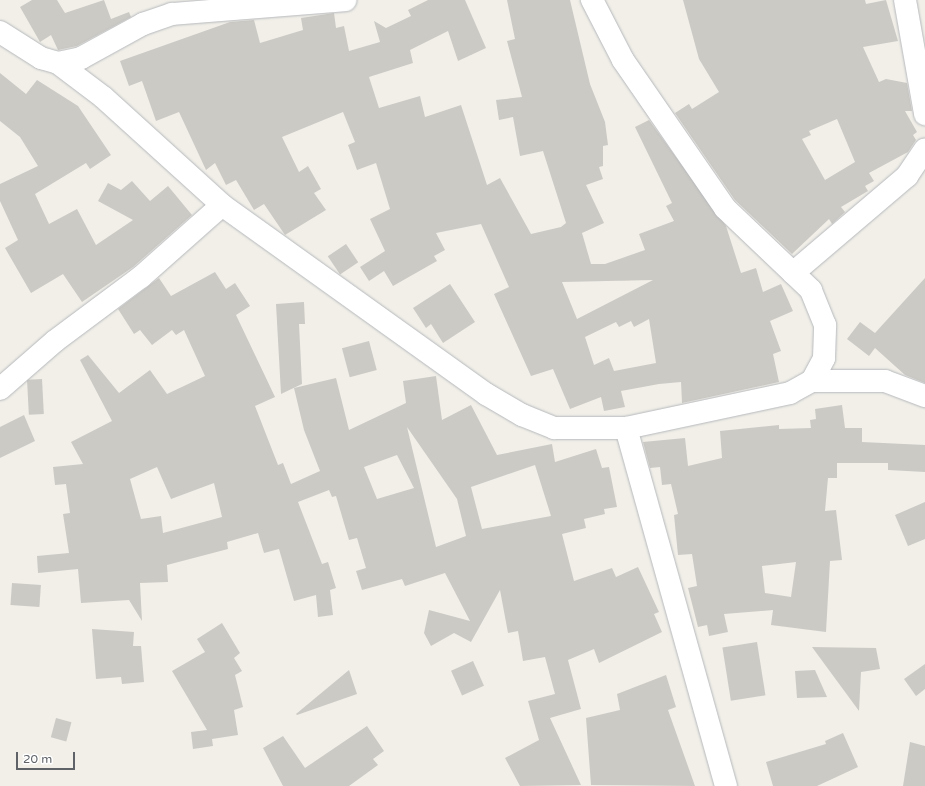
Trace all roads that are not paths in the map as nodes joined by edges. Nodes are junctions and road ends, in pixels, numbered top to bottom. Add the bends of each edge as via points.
1 (345, 0) edge
2 (592, 0) edge
3 (905, 0) edge
4 (192, 5) edge
5 (0, 32) edge
6 (58, 63) junction
7 (925, 114) edge
8 (925, 149) edge
9 (222, 205) junction
10 (793, 273) junction
11 (812, 381) junction
12 (0, 389) edge
13 (925, 396) edge
14 (626, 428) junction
15 (726, 786) edge

1 - 4 street
2 - 10 street via 623,60 725,208
3 - 7 street
4 - 6 street via 143,24 81,58
5 - 6 street via 41,58
6 - 9 street via 103,97
8 - 10 street via 907,176
9 - 12 street via 141,277 55,341
9 - 14 street via 486,394 522,415 554,428
10 - 11 street via 811,290 825,325 824,358
11 - 13 street via 885,381
11 - 14 street via 790,393
14 - 15 street

